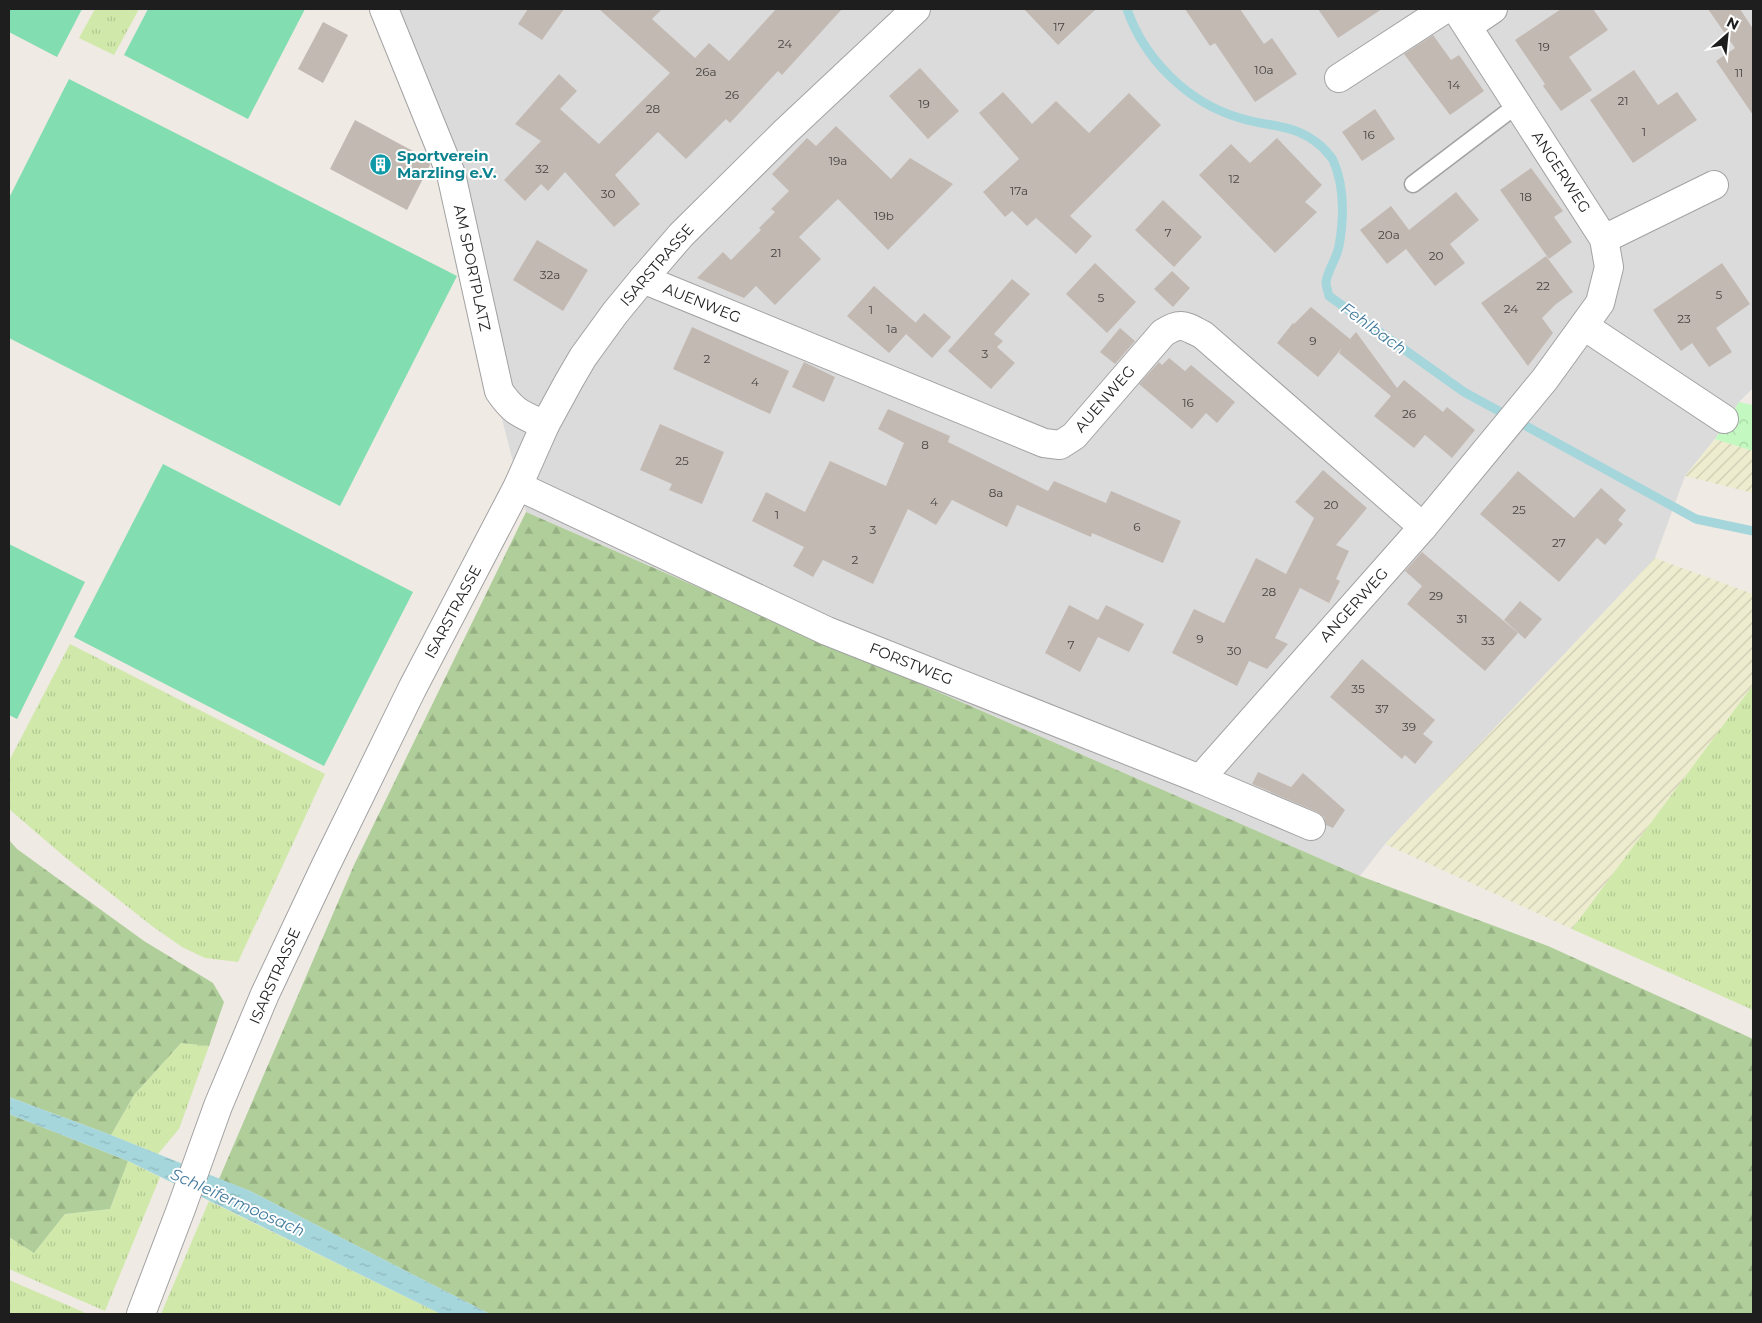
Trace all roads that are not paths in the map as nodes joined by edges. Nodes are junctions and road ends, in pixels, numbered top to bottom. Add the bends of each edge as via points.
1 (384, 9) edge
2 (916, 9) edge
3 (1445, 9) edge
4 (1493, 9) edge
5 (1462, 17) edge
6 (1339, 78) dead end
7 (1517, 105) junction
8 (1413, 184) dead end
9 (1714, 185) dead end
10 (1604, 239) junction
11 (642, 279) junction
12 (1584, 326) junction
13 (1724, 419) dead end
14 (545, 425) junction
15 (518, 486) junction
16 (1423, 527) junction
17 (1200, 779) junction
18 (1311, 826) dead end
19 (141, 1314) edge

1 - 14 street, AM SPORTPLATZ via 451,174 499,390 518,413
2 - 11 street, ISARSTRASSE via 709,206
3 - 6 street
4 - 5 street, ANGERWEG
5 - 7 street, ANGERWEG
7 - 8 lane
7 - 10 street, ANGERWEG
9 - 10 street
10 - 12 street, ANGERWEG via 1609,267 1605,288 1600,303
11 - 14 street, ISARSTRASSE via 583,357
11 - 16 street, AUENWEG via 1044,443 1060,445 1074,436 1162,333 1174,325 1187,327 1203,335
12 - 13 street
12 - 16 street, ANGERWEG via 1512,422
14 - 15 street, ISARSTRASSE
15 - 17 street, FORSTWEG via 827,631
15 - 19 street, ISARSTRASSE via 412,689 265,994 218,1106
16 - 17 street, ANGERWEG
17 - 18 street, FORSTWEG

